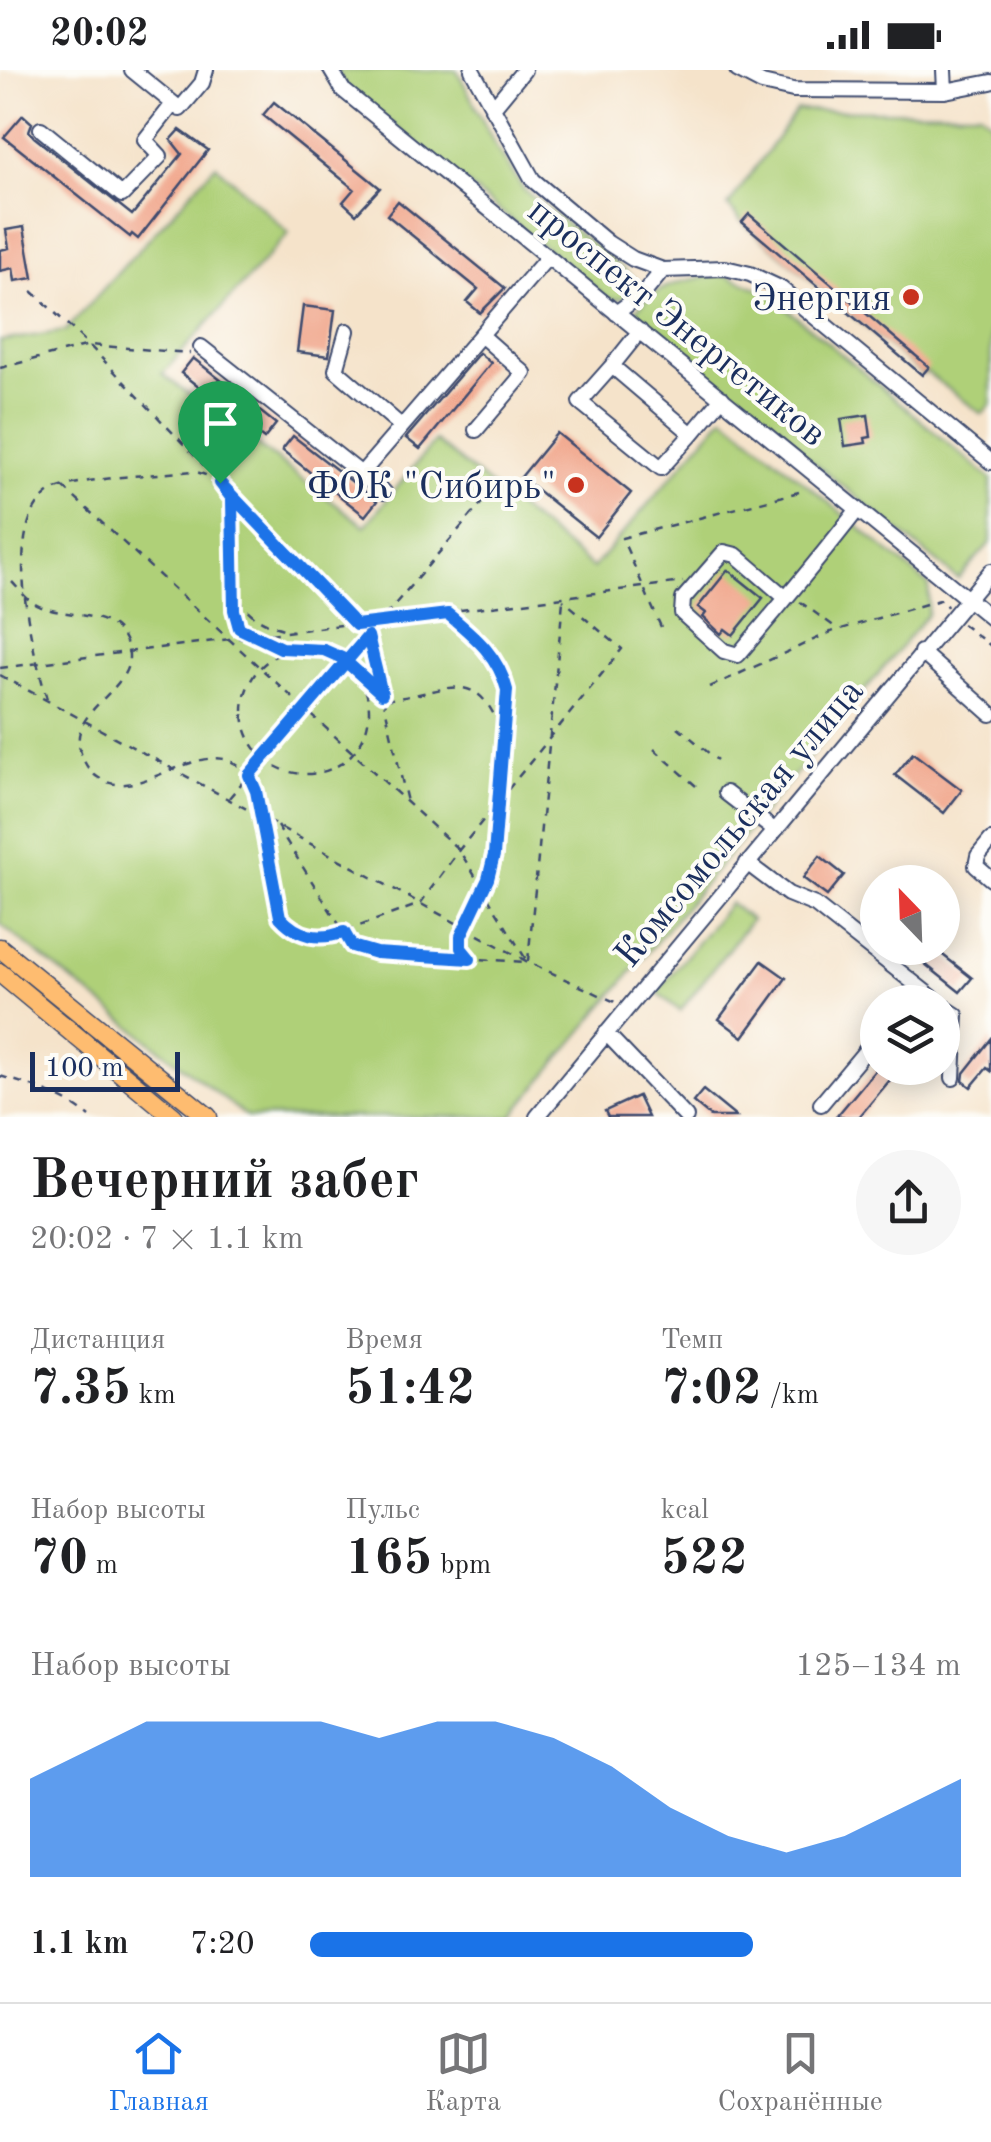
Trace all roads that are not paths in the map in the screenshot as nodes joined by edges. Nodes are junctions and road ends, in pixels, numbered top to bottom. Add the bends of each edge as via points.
1 (132, 70) edge
2 (206, 70) edge
3 (318, 70) edge
4 (331, 70) edge
5 (472, 70) edge
6 (524, 70) edge
7 (736, 70) edge
8 (944, 70) edge
9 (762, 76) edge
10 (991, 82) edge
11 (344, 90) junction
12 (946, 91) junction
13 (173, 104) junction
14 (492, 109) junction
15 (40, 129) dead end
16 (547, 258) junction
17 (663, 270) junction
18 (616, 313) junction
19 (348, 331) dead end
20 (640, 332) junction
21 (481, 335) junction
22 (196, 350) road end
23 (612, 366) junction
24 (722, 398) junction
25 (402, 426) junction
26 (476, 430) dead end
27 (692, 434) junction
28 (991, 462) edge
29 (361, 474) junction
30 (384, 492) dead end
31 (858, 509) junction
32 (991, 571) edge
33 (790, 598) junction
34 (967, 598) junction
35 (991, 618) edge
36 (921, 652) junction
37 (991, 714) edge
38 (726, 793) dead end
39 (774, 830) junction
40 (991, 840) edge
41 (747, 863) junction
42 (991, 878) edge
43 (0, 948) edge
44 (0, 973) edge
45 (914, 985) edge
46 (606, 1033) junction
47 (860, 1057) edge
48 (821, 1104) dead end
49 (174, 1117) edge
50 (208, 1117) edge
51 (537, 1117) edge
52 (686, 1117) edge

1 - 13 street
2 - 13 street via 180,109
3 - 11 street
4 - 11 street, проспект Энергетиков
5 - 14 street, проспект Энергетиков
6 - 14 street
7 - 9 street
8 - 12 street
9 - 12 street via 793,90
10 - 12 street
11 - 16 street, проспект Энергетиков
13 - 15 street via 144,140 160,156 122,195
14 - 17 street, проспект Энергетиков via 532,180 608,243
16 - 18 street, проспект Энергетиков
16 - 21 street
17 - 18 street
17 - 28 street, проспект Энергетиков via 725,268 780,288
18 - 20 street, проспект Энергетиков
19 - 25 street via 336,370
20 - 23 street
20 - 24 street, проспект Энергетиков
21 - 25 street
21 - 26 street via 524,373
22 - 29 street
23 - 27 street
23 - 27 street via 580,402 661,468
24 - 27 street
24 - 31 street, проспект Энергетиков
25 - 29 street
29 - 30 street
31 - 33 street
31 - 34 street, проспект Энергетиков
32 - 34 street, Комсомольская улица
33 - 33 street via 738,655 682,613 684,598 724,552
34 - 35 street, проспект Энергетиков
34 - 36 street, Комсомольская улица
36 - 37 street
36 - 39 street, Комсомольская улица
38 - 39 street
39 - 41 street, Комсомольская улица
40 - 42 street via 976,866
41 - 45 street via 815,906
41 - 46 street, Комсомольская улица
43 - 50 main road
44 - 49 main road
46 - 51 street, Комсомольская улица
46 - 52 street
47 - 48 street

